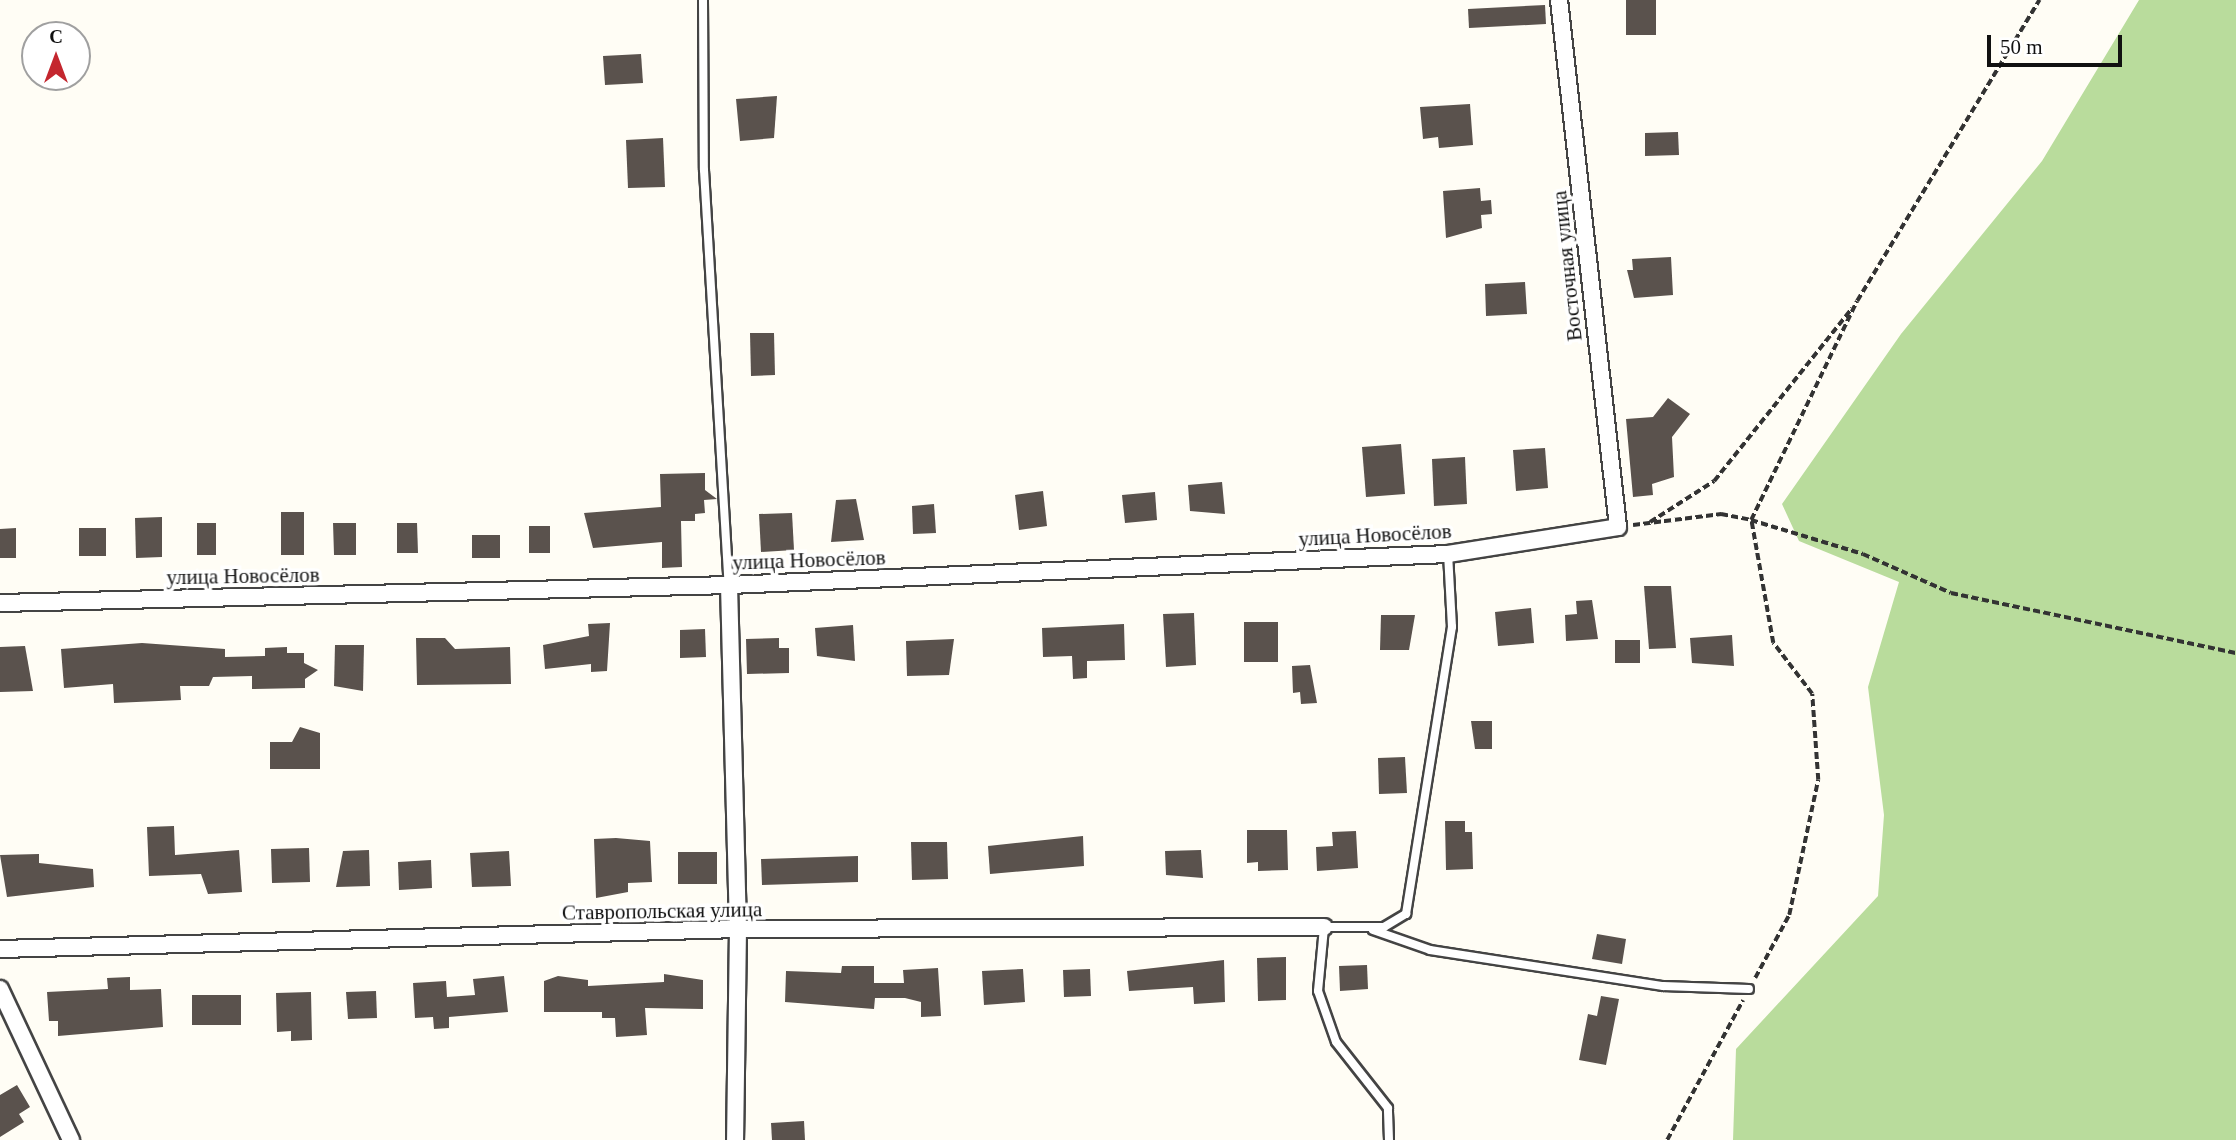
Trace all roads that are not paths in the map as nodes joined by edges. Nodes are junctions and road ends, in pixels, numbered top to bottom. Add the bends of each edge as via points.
1 (703, 0) edge
2 (1559, 0) edge
3 (1618, 527) joint
4 (1448, 554) junction
5 (729, 585) junction
6 (0, 603) edge
7 (1324, 927) junction
8 (1366, 927) junction
9 (738, 929) junction
10 (0, 949) edge
11 (0, 989) edge
12 (1749, 989) road end
13 (71, 1140) edge
14 (735, 1140) edge
15 (1389, 1140) edge

1 - 5 lane via 704,170
2 - 3 street, Восточная улица
3 - 4 street, улица Новосёлов
4 - 5 street, улица Новосёлов
4 - 8 lane via 1452,627 1416,869 1406,914 1384,927
5 - 6 street, улица Новосёлов
5 - 9 street
7 - 8 lane
7 - 9 street, Ставропольская улица
7 - 15 lane via 1318,991 1336,1042 1388,1108
8 - 12 lane via 1430,950 1663,986
9 - 10 street, Ставропольская улица
9 - 14 street
11 - 13 street

